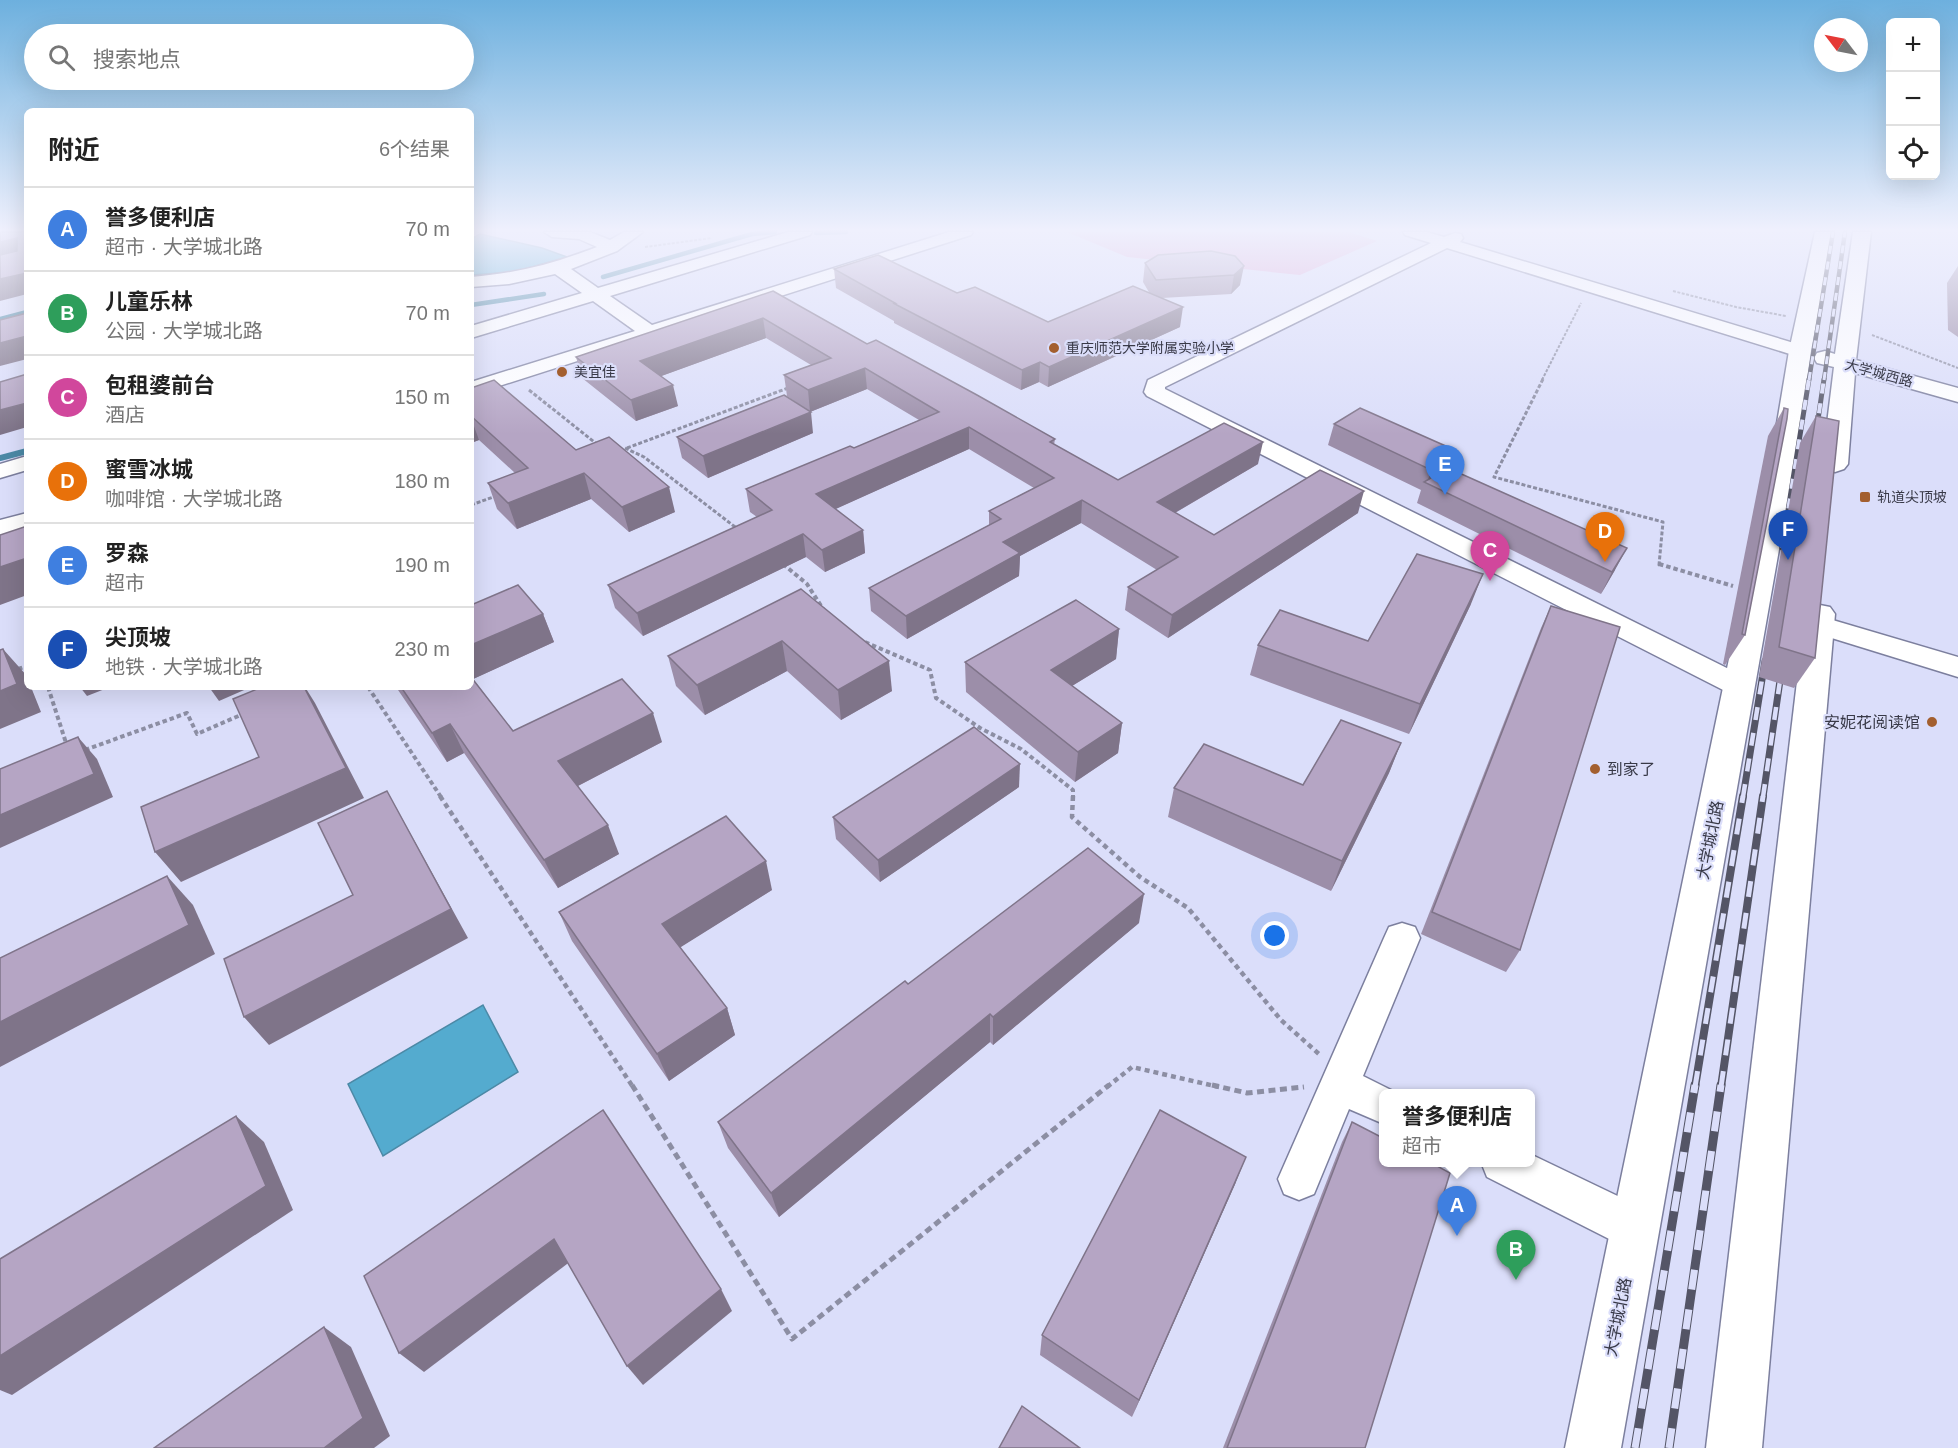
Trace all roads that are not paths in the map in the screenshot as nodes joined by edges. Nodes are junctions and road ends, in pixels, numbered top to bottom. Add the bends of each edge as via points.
1 (581, 300) edge
2 (602, 300) edge
3 (734, 300) edge
4 (741, 300) edge
5 (1321, 300) edge
6 (1638, 300) edge
7 (1650, 300) edge
8 (1811, 300) edge
9 (1853, 300) edge
10 (644, 329) junction
11 (474, 331) edge
12 (1802, 346) junction
13 (1847, 347) junction
14 (1958, 383) edge
15 (477, 385) edge
16 (1958, 394) edge
17 (506, 399) edge
18 (24, 465) edge
19 (0, 471) edge
20 (1832, 494) edge
21 (24, 521) edge
22 (0, 528) edge
23 (24, 534) edge
24 (0, 542) edge
25 (1823, 578) edge
26 (1819, 625) junction
27 (1958, 667) edge
28 (1739, 686) junction
29 (1402, 938) dead end
30 (1338, 1084) junction
31 (1379, 1103) edge
32 (1512, 1167) edge
33 (1299, 1179) dead end
34 (1635, 1228) junction
35 (1593, 1448) edge
36 (1734, 1448) edge

1 - 11 street
2 - 10 street
3 - 10 street
4 - 10 street
5 - 28 street via 1155,384 1155,392
6 - 12 street
7 - 12 street
8 - 12 main road, 大学城北路
9 - 13 main road
10 - 15 street
10 - 15 street
12 - 13 main road, 大学城西路
12 - 28 main road, 大学城北路
13 - 14 main road, 大学城西路
13 - 16 main road, 大学城西路
13 - 20 main road
15 - 17 street
18 - 19 street
21 - 22 street
23 - 24 street
25 - 26 main road
26 - 27 street
26 - 36 main road
28 - 34 main road, 大学城北路
29 - 30 street
30 - 31 street
30 - 33 street
32 - 34 street
34 - 35 main road, 大学城北路

